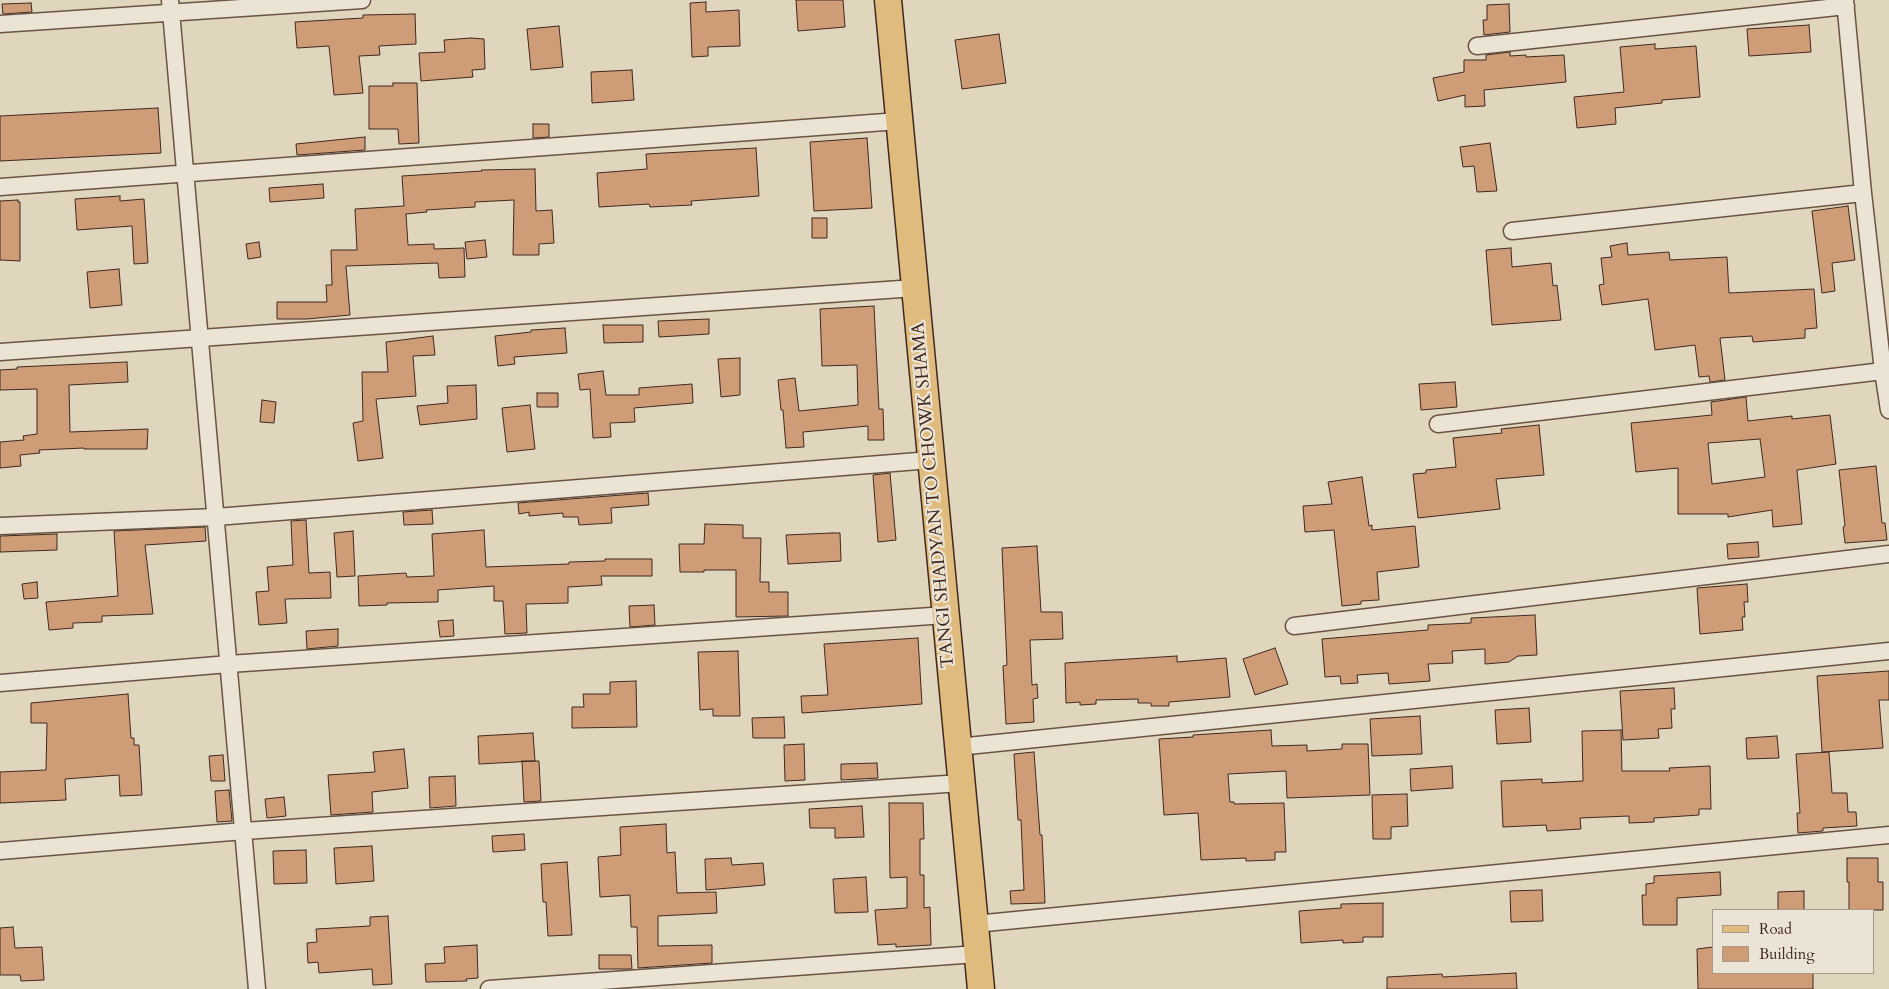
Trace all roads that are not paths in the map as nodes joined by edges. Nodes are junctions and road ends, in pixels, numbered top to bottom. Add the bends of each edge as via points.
1 (362, 0) edge
2 (888, 0) edge
3 (1846, 3) edge
4 (171, 6) edge
5 (0, 24) edge
6 (1477, 46) dead end
7 (899, 122) junction
8 (186, 173) junction
9 (0, 187) edge
10 (1863, 193) junction
11 (1512, 231) dead end
12 (915, 288) junction
13 (200, 339) junction
14 (0, 352) edge
15 (1883, 371) junction
16 (1889, 410) edge
17 (1438, 424) dead end
18 (930, 460) junction
19 (216, 517) junction
20 (0, 526) edge
21 (1889, 554) edge
22 (946, 615) junction
23 (1294, 626) dead end
24 (1889, 651) edge
25 (229, 664) junction
26 (0, 683) edge
27 (958, 747) junction
28 (962, 783) junction
29 (244, 831) junction
30 (1889, 835) edge
31 (0, 851) edge
32 (974, 924) junction
33 (977, 954) junction
34 (257, 989) edge
35 (489, 989) edge
36 (981, 989) edge

1 - 4 street
2 - 7 main road, TANGI SHADYAN TO CHOWK SHAMA
3 - 6 street
3 - 10 street
4 - 5 street
4 - 8 street
7 - 8 street
7 - 12 main road, TANGI SHADYAN TO CHOWK SHAMA
8 - 9 street
8 - 13 street
10 - 11 street
10 - 15 street
12 - 13 street
12 - 18 main road, TANGI SHADYAN TO CHOWK SHAMA
13 - 14 street
13 - 19 street
15 - 16 street
15 - 17 street
18 - 19 street
18 - 22 main road, TANGI SHADYAN TO CHOWK SHAMA
19 - 20 street
19 - 25 street
21 - 23 street
22 - 25 street
22 - 27 main road, TANGI SHADYAN TO CHOWK SHAMA
24 - 27 street
25 - 26 street
25 - 29 street
27 - 28 main road, TANGI SHADYAN TO CHOWK SHAMA
28 - 29 street
28 - 32 main road, TANGI SHADYAN TO CHOWK SHAMA
29 - 31 street
29 - 34 street
30 - 32 street
32 - 33 main road, TANGI SHADYAN TO CHOWK SHAMA
33 - 35 street
33 - 36 main road, TANGI SHADYAN TO CHOWK SHAMA

